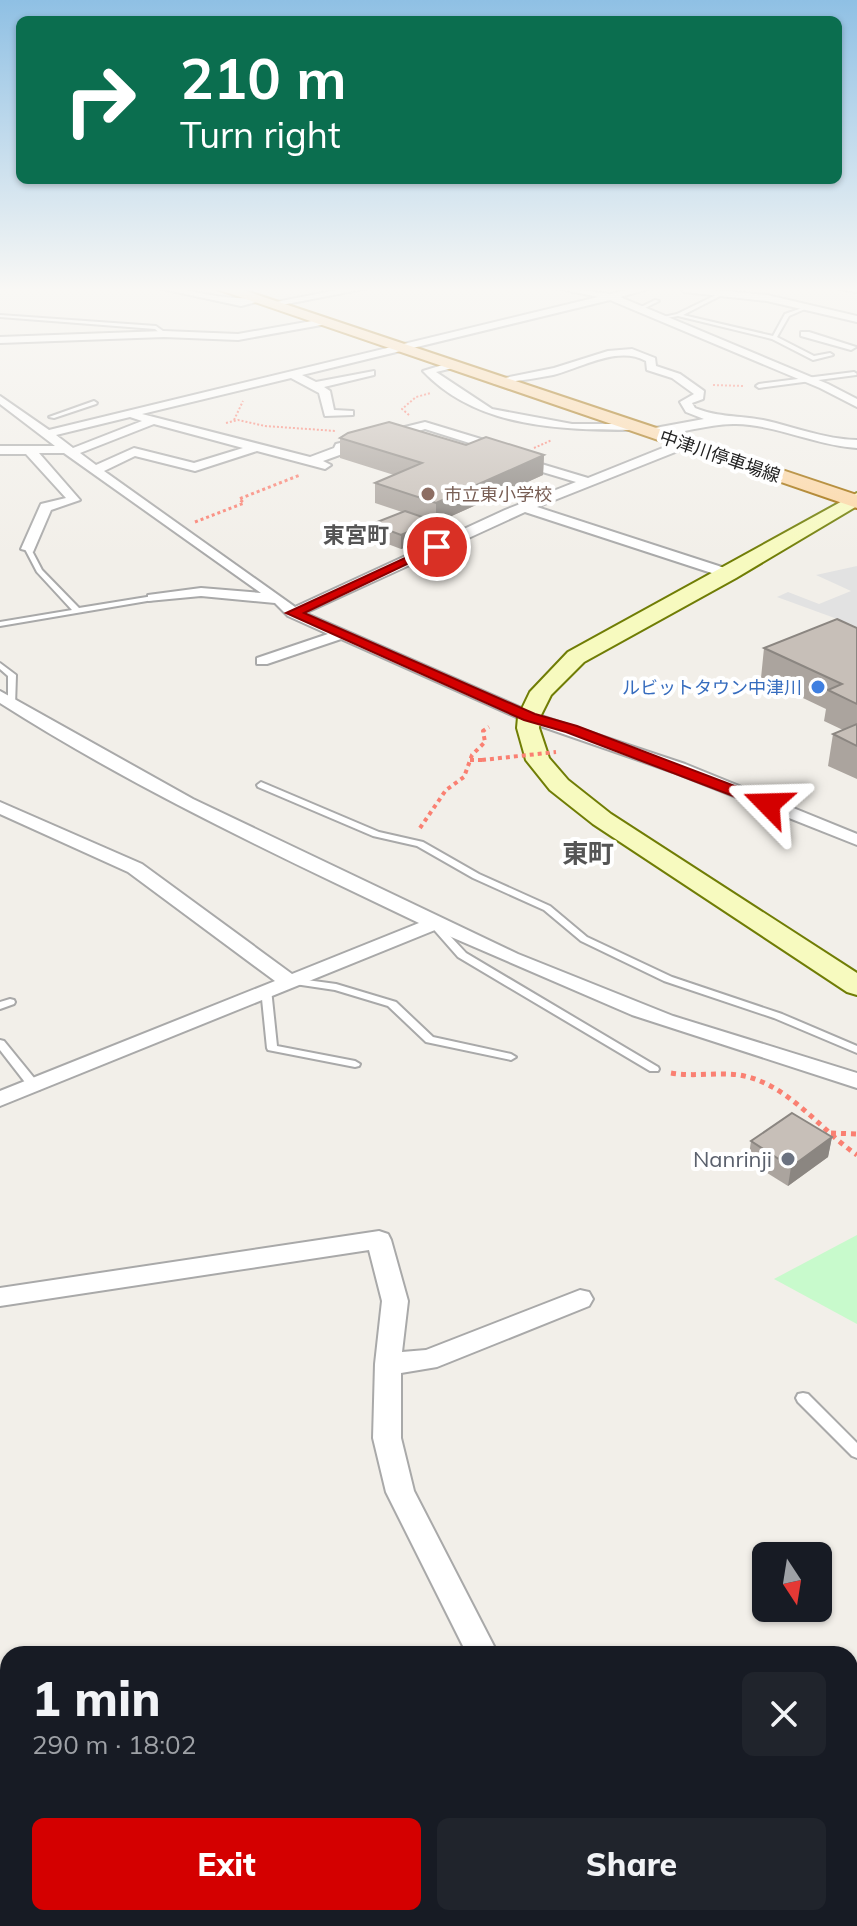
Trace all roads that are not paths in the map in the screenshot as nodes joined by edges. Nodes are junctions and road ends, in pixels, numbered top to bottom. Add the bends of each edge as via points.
1 (280, 377) edge
2 (299, 377) edge
3 (353, 377) edge
4 (435, 377) edge
5 (482, 377) edge
6 (518, 377) edge
7 (674, 377) edge
8 (802, 377) edge
9 (832, 377) edge
10 (809, 380) junction
11 (495, 381) junction
12 (318, 385) junction
13 (759, 386) road end
14 (0, 399) edge
15 (94, 403) dead end
16 (857, 404) edge
17 (349, 413) dead end
18 (128, 415) junction
19 (52, 417) joint
20 (155, 420) junction
21 (720, 421) junction
22 (42, 430) junction
23 (641, 430) junction
24 (684, 444) junction
25 (857, 444) edge
26 (254, 448) junction
27 (0, 450) edge
28 (29, 450) junction
29 (68, 451) junction
30 (311, 461) junction
31 (325, 465) road end
32 (95, 470) junction
33 (588, 482) junction
34 (856, 500) edge
35 (527, 508) junction
36 (28, 549) joint
37 (729, 574) junction
38 (153, 598) joint
39 (280, 600) junction
40 (76, 609) junction
41 (293, 613) junction
42 (0, 624) edge
43 (342, 634) junction
44 (262, 661) dead end
45 (0, 665) edge
46 (6, 705) edge
47 (529, 717) junction
48 (261, 785) dead end
49 (0, 807) edge
50 (857, 840) edge
51 (434, 924) junction
52 (288, 981) junction
53 (857, 986) edge
54 (266, 989) junction
55 (0, 1043) edge
56 (857, 1050) edge
57 (511, 1057) dead end
58 (355, 1064) dead end
59 (654, 1069) road end
60 (857, 1081) edge
61 (35, 1087) junction
62 (0, 1099) edge
63 (0, 1297) edge
64 (580, 1299) dead end
65 (388, 1364) junction
66 (803, 1398) dead end
67 (857, 1452) edge
68 (479, 1646) edge

1 - 18 street
2 - 12 street
3 - 12 street
4 - 23 street via 489,412 584,428
5 - 11 main road, 中津川停車場線
6 - 11 street
7 - 21 street via 700,393 686,402 690,410
8 - 10 street
9 - 10 lane
10 - 13 lane
10 - 16 street
11 - 23 main road, 中津川停車場線
12 - 17 street via 329,414
14 - 22 street
15 - 19 lane
18 - 20 street
18 - 22 street
19 - 22 street
20 - 26 street
20 - 29 street
21 - 23 street
21 - 25 street via 750,421 807,438
22 - 29 street
23 - 24 main road, 中津川停車場線
24 - 33 street
24 - 34 main road, 中津川停車場線
26 - 30 street
26 - 32 street via 195,467 134,452
27 - 28 street
28 - 29 street
28 - 36 street via 74,500 46,507
29 - 32 street
30 - 31 street
30 - 33 street via 340,447 425,425
32 - 39 street
33 - 35 street
34 - 37 street
35 - 37 street
35 - 41 street
36 - 40 lane via 39,571
37 - 47 street via 576,657 541,692
38 - 39 street via 201,592
38 - 40 lane
39 - 41 street
40 - 42 lane
41 - 43 street
43 - 44 street
43 - 47 street
45 - 46 lane via 12,675
46 - 51 street via 165,793
47 - 50 street via 679,768
47 - 53 street via 530,742 559,785 602,819
48 - 56 lane via 376,834 411,841 547,908 584,939 668,979 778,1016
49 - 52 street via 135,868
51 - 52 street
51 - 59 lane via 462,955
51 - 60 street via 638,1011
52 - 54 street
52 - 57 lane via 336,987 392,1004 430,1040
54 - 58 lane via 272,1048
54 - 61 street
55 - 61 lane
61 - 62 street
63 - 65 street via 379,1240 395,1301
64 - 65 street via 428,1360
65 - 68 street via 387,1438 400,1492
66 - 67 lane

